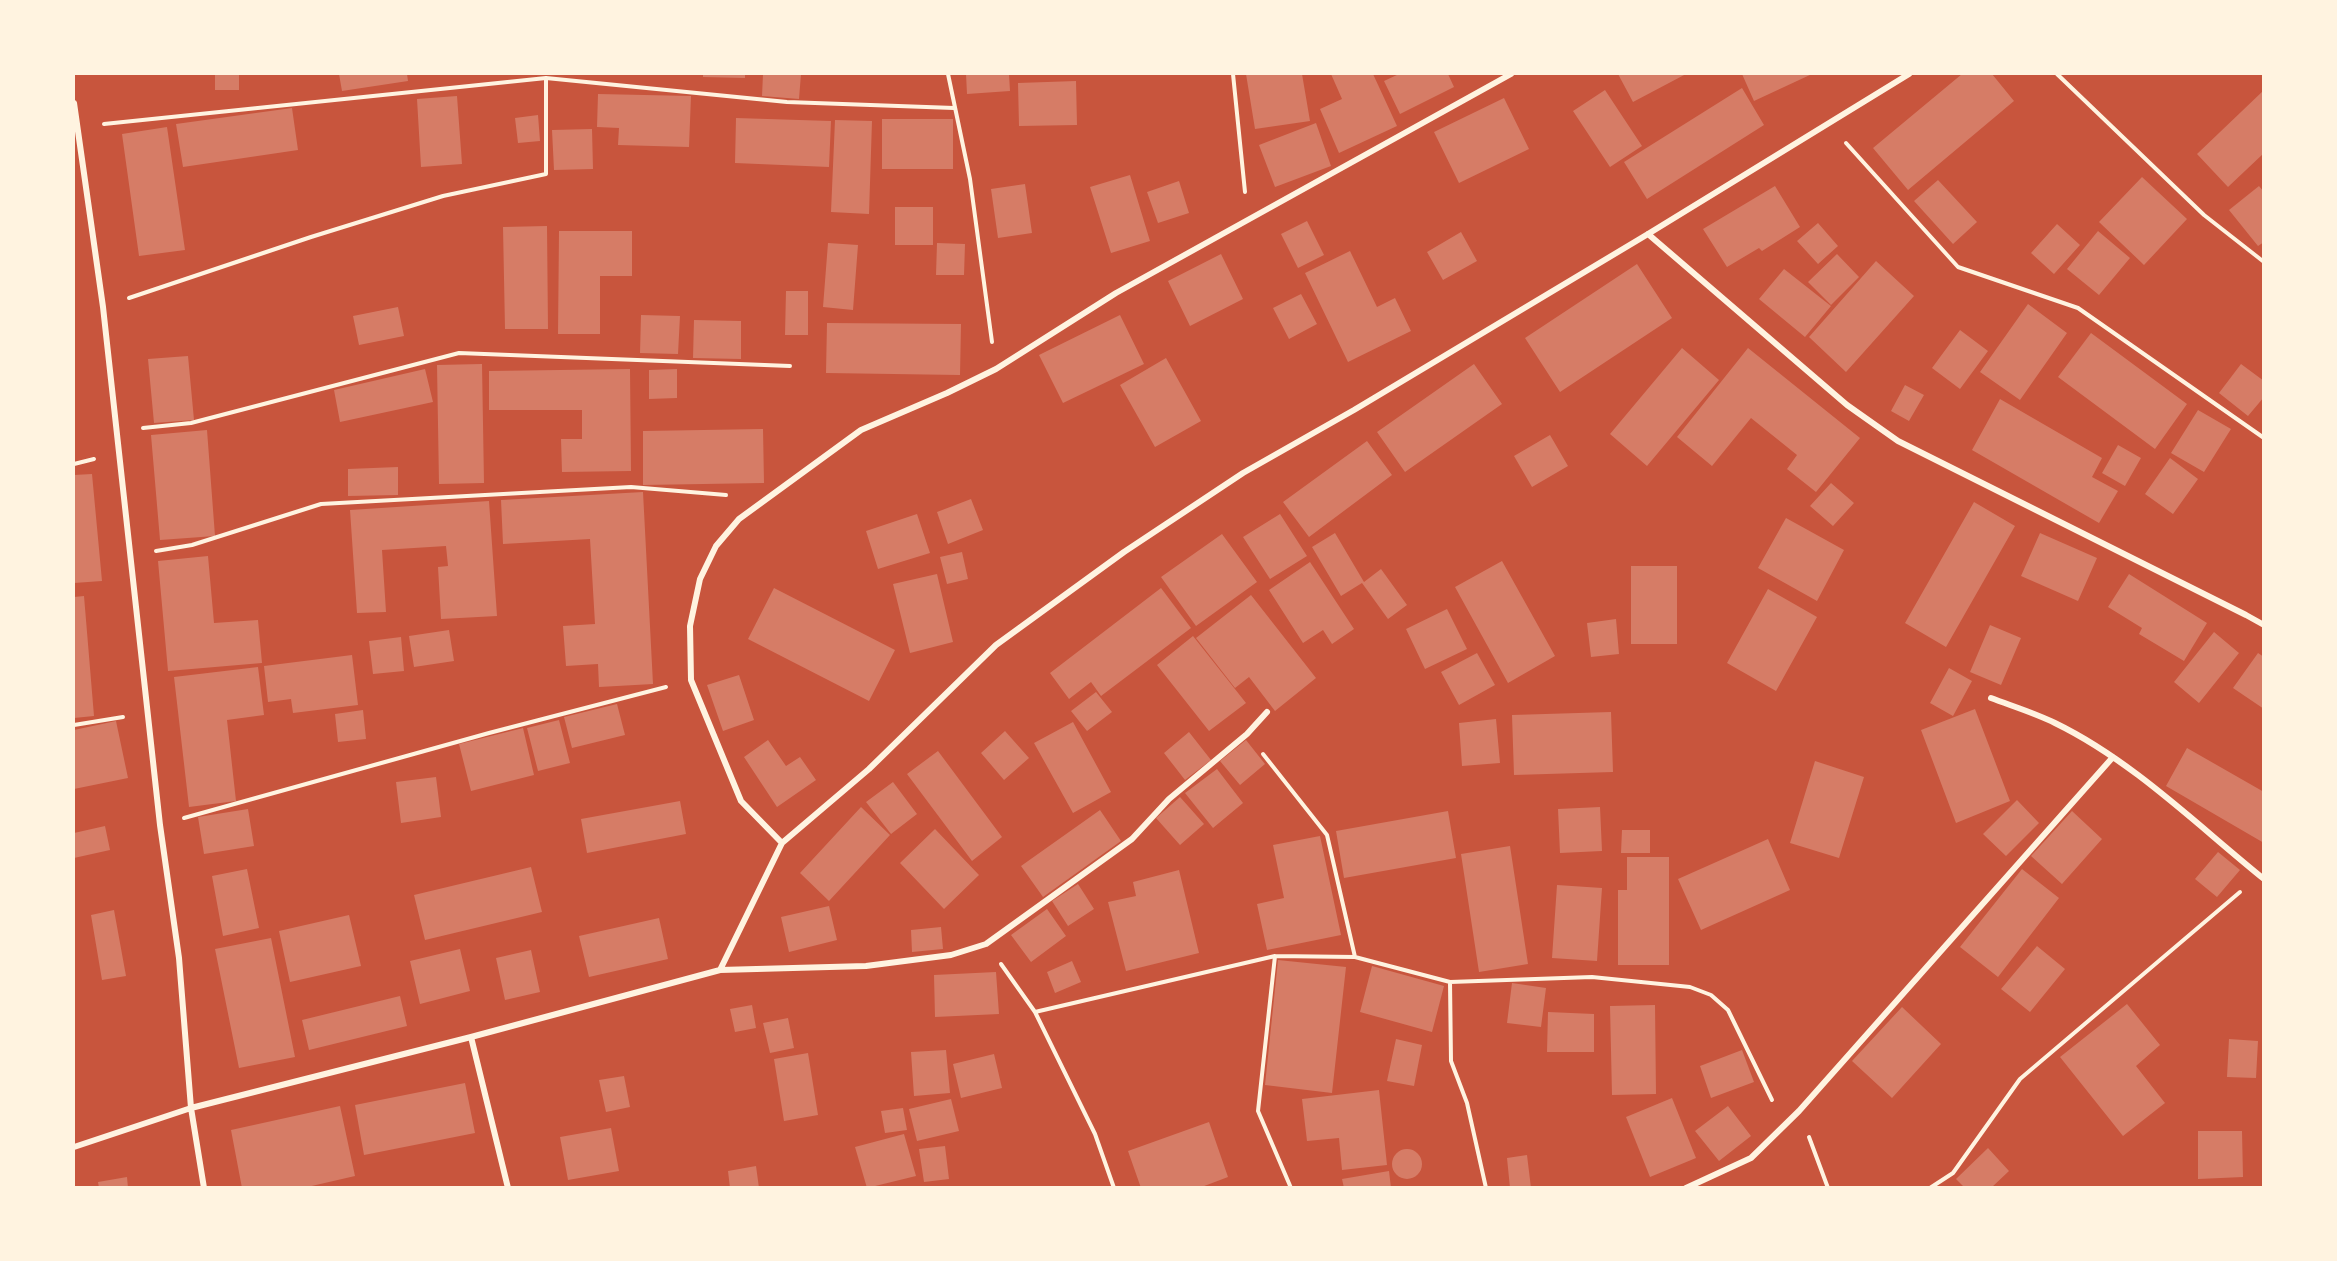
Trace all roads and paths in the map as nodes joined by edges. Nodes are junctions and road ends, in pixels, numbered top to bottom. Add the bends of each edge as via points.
1 (948, 74) edge
2 (1233, 74) edge
3 (1511, 74) edge
4 (1909, 74) edge
5 (2057, 74) edge
6 (546, 78) junction
7 (74, 103) edge
8 (954, 108) junction
9 (1827, 123) junction
10 (76, 127) junction
11 (1248, 218) junction
12 (1648, 234) junction
13 (2264, 262) edge
14 (103, 307) junction
15 (790, 366) dead end
16 (996, 369) junction
17 (115, 431) junction
18 (2264, 438) edge
19 (768, 499) junction
20 (129, 555) junction
21 (2264, 625) edge
22 (691, 680) junction
23 (1991, 698) dead end
24 (148, 712) junction
25 (1267, 712) dead end
26 (74, 725) edge
27 (1247, 734) junction
28 (2112, 757) junction
29 (160, 825) junction
30 (782, 843) junction
31 (2261, 878) edge
32 (986, 944) junction
33 (1275, 956) junction
34 (1355, 957) junction
35 (720, 970) junction
36 (1450, 982) junction
37 (1035, 1012) junction
38 (471, 1037) junction
39 (191, 1108) junction
40 (1799, 1111) junction
41 (1784, 1125) junction
42 (74, 1147) edge
43 (204, 1188) edge
44 (508, 1188) edge
45 (1114, 1188) edge
46 (1292, 1188) edge
47 (1486, 1188) edge
48 (1686, 1188) edge
49 (1828, 1188) edge
50 (1930, 1188) edge

1 - 8 path
2 - 11 path
3 - 11 street
4 - 9 street
5 - 13 path via 2204,215
6 - 8 path via 787,102
6 - 10 path
6 - 14 path via 546,174 444,196
7 - 10 street
8 - 16 path via 970,179
9 - 12 street
9 - 18 path via 1959,267 2078,308
10 - 14 street
11 - 16 street via 1116,293
12 - 21 street via 1847,405 1898,441
12 - 30 street via 1243,473 1124,552 996,645 868,769
14 - 17 street
15 - 17 path via 459,353 191,423
16 - 19 street via 861,430
17 - 20 street
19 - 20 path via 631,487 321,504 192,544
19 - 22 street via 731,528 716,546 700,579 690,626
20 - 24 street
22 - 29 path
22 - 30 street via 741,801
23 - 28 street via 2055,723
24 - 26 path
24 - 29 street
25 - 27 street
27 - 32 street via 1169,798 1132,839
27 - 34 path via 1327,835
28 - 31 street via 2189,815
28 - 40 street
29 - 39 street via 179,958
30 - 35 street
31 - 50 path via 2019,1079 1953,1173
32 - 35 street via 951,955 866,966
32 - 37 path
33 - 34 path
33 - 37 path
33 - 46 path via 1258,1111
34 - 36 path
35 - 38 street
36 - 41 path via 1592,976 1690,987 1712,995 1728,1010
36 - 47 path via 1451,1061 1467,1103
37 - 45 path via 1095,1134
38 - 39 street
38 - 44 street
39 - 42 street
39 - 43 street
40 - 41 street
40 - 49 path
41 - 48 street via 1751,1158

